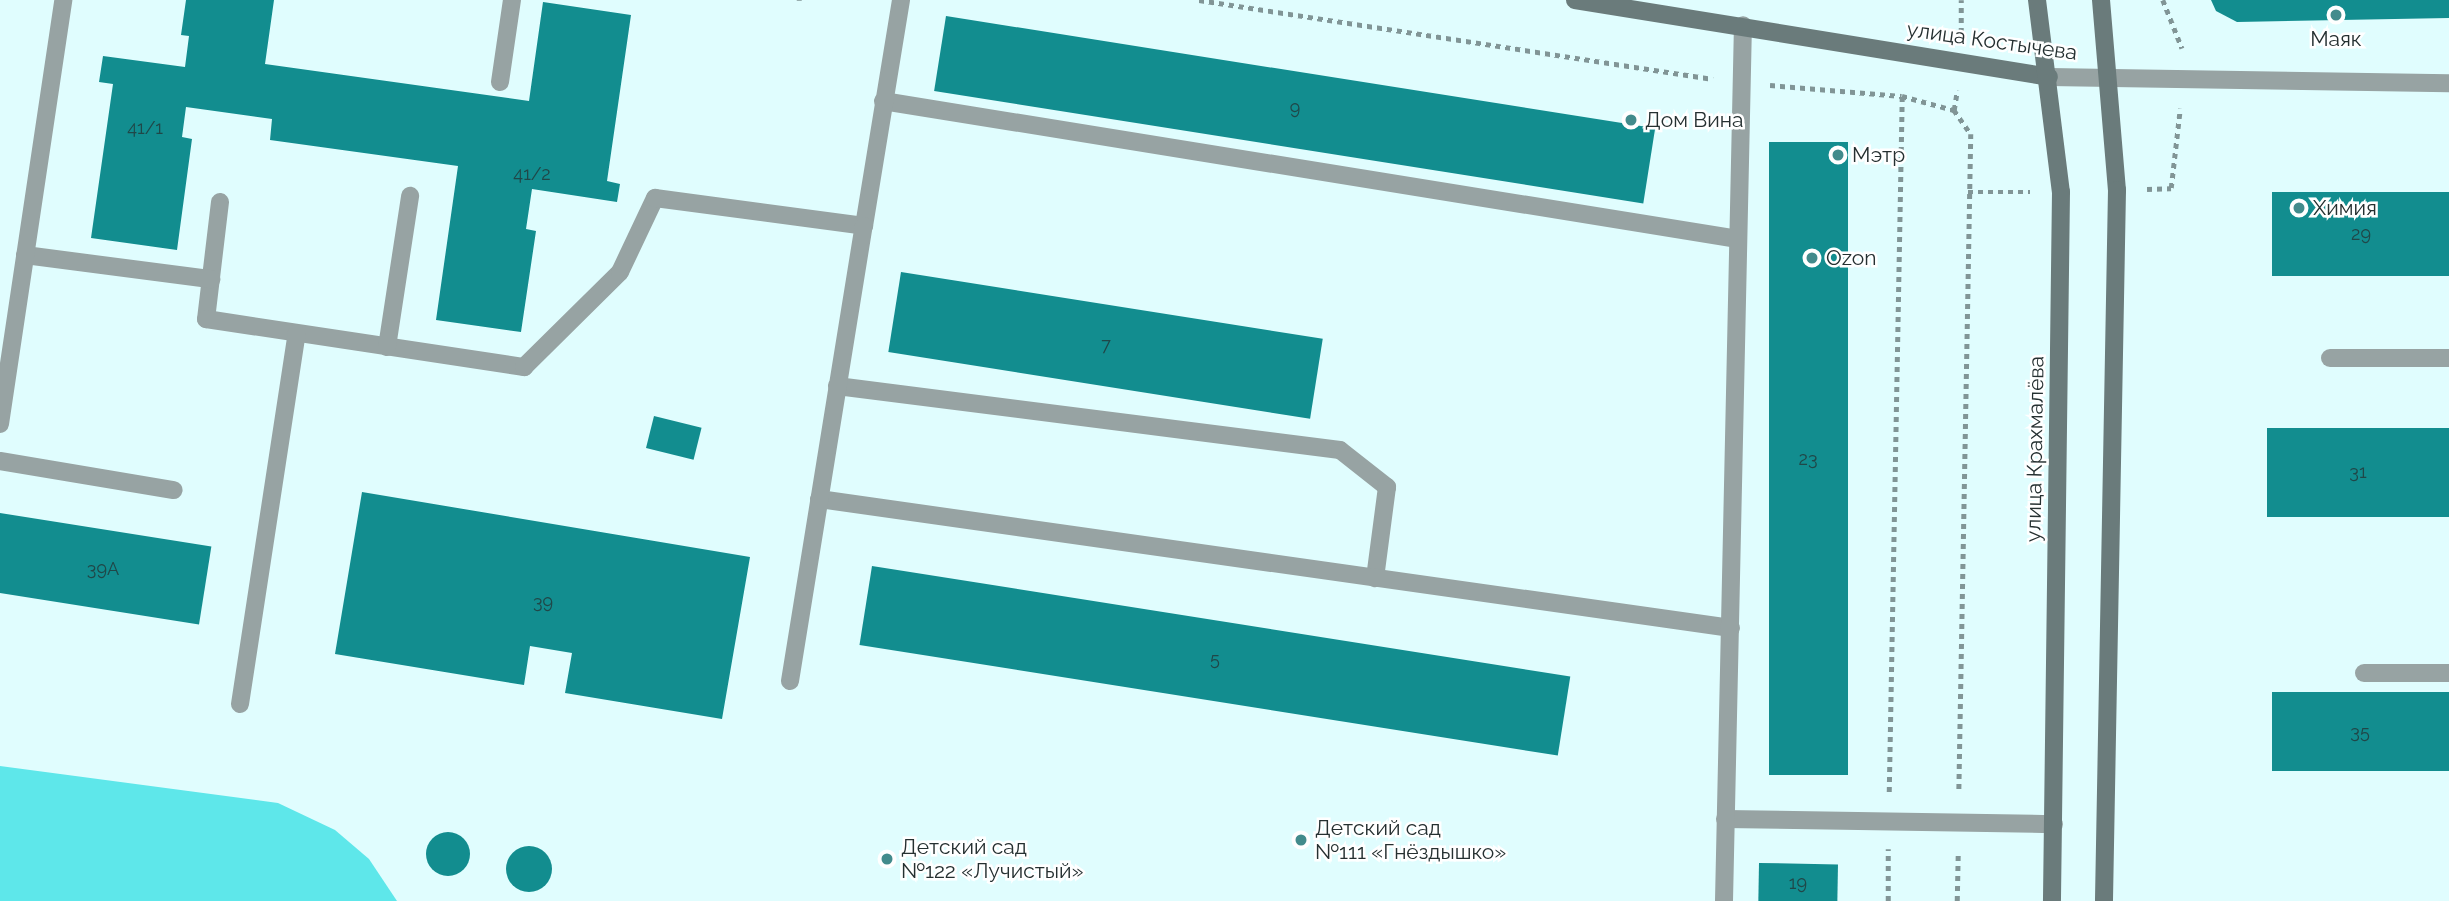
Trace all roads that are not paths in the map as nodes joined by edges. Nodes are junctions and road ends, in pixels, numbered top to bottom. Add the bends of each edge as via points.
1 (63, 0) edge
2 (512, 0) edge
3 (901, 0) edge
4 (1575, 0) edge
5 (2037, 0) edge
6 (2101, 0) edge
7 (1743, 26) junction
8 (2049, 77) junction
9 (2108, 78) junction
10 (500, 82) dead end
11 (2449, 83) edge
12 (883, 101) junction
13 (410, 196) dead end
14 (220, 202) dead end
15 (864, 226) junction
16 (1738, 239) junction
17 (25, 256) junction
18 (211, 279) junction
19 (297, 333) junction
20 (387, 346) junction
21 (2330, 358) dead end
22 (2449, 358) edge
23 (837, 386) junction
24 (0, 424) edge
25 (0, 461) edge
26 (174, 490) dead end
27 (819, 499) junction
28 (1375, 578) junction
29 (1731, 628) junction
30 (2364, 673) dead end
31 (2449, 673) edge
32 (790, 681) dead end
33 (240, 704) dead end
34 (1725, 819) junction
35 (2054, 824) junction
36 (1724, 901) edge
37 (2052, 901) edge
38 (2105, 901) edge

1 - 17 street
2 - 10 street
3 - 12 street
4 - 7 main road, улица Костычева
5 - 8 main road, улица Крахмалёва
6 - 9 main road
7 - 8 main road, улица Костычева
7 - 16 street
8 - 9 street, улица Костычева
8 - 35 main road, улица Крахмалёва via 2061,192
9 - 11 street, улица Костычева
9 - 38 main road via 2117,190
12 - 15 street
12 - 16 street
13 - 20 street
14 - 18 street
15 - 20 street via 655,198 621,272 524,367
15 - 23 street
16 - 29 street
17 - 18 street
17 - 24 street
18 - 19 street via 206,319
19 - 20 street
19 - 33 street
21 - 22 street
23 - 27 street
23 - 28 street via 1340,450 1387,487
25 - 26 street
27 - 28 street
27 - 32 street
28 - 29 street
29 - 34 street
30 - 31 street
34 - 35 street
34 - 36 street
35 - 37 main road, улица Крахмалёва

